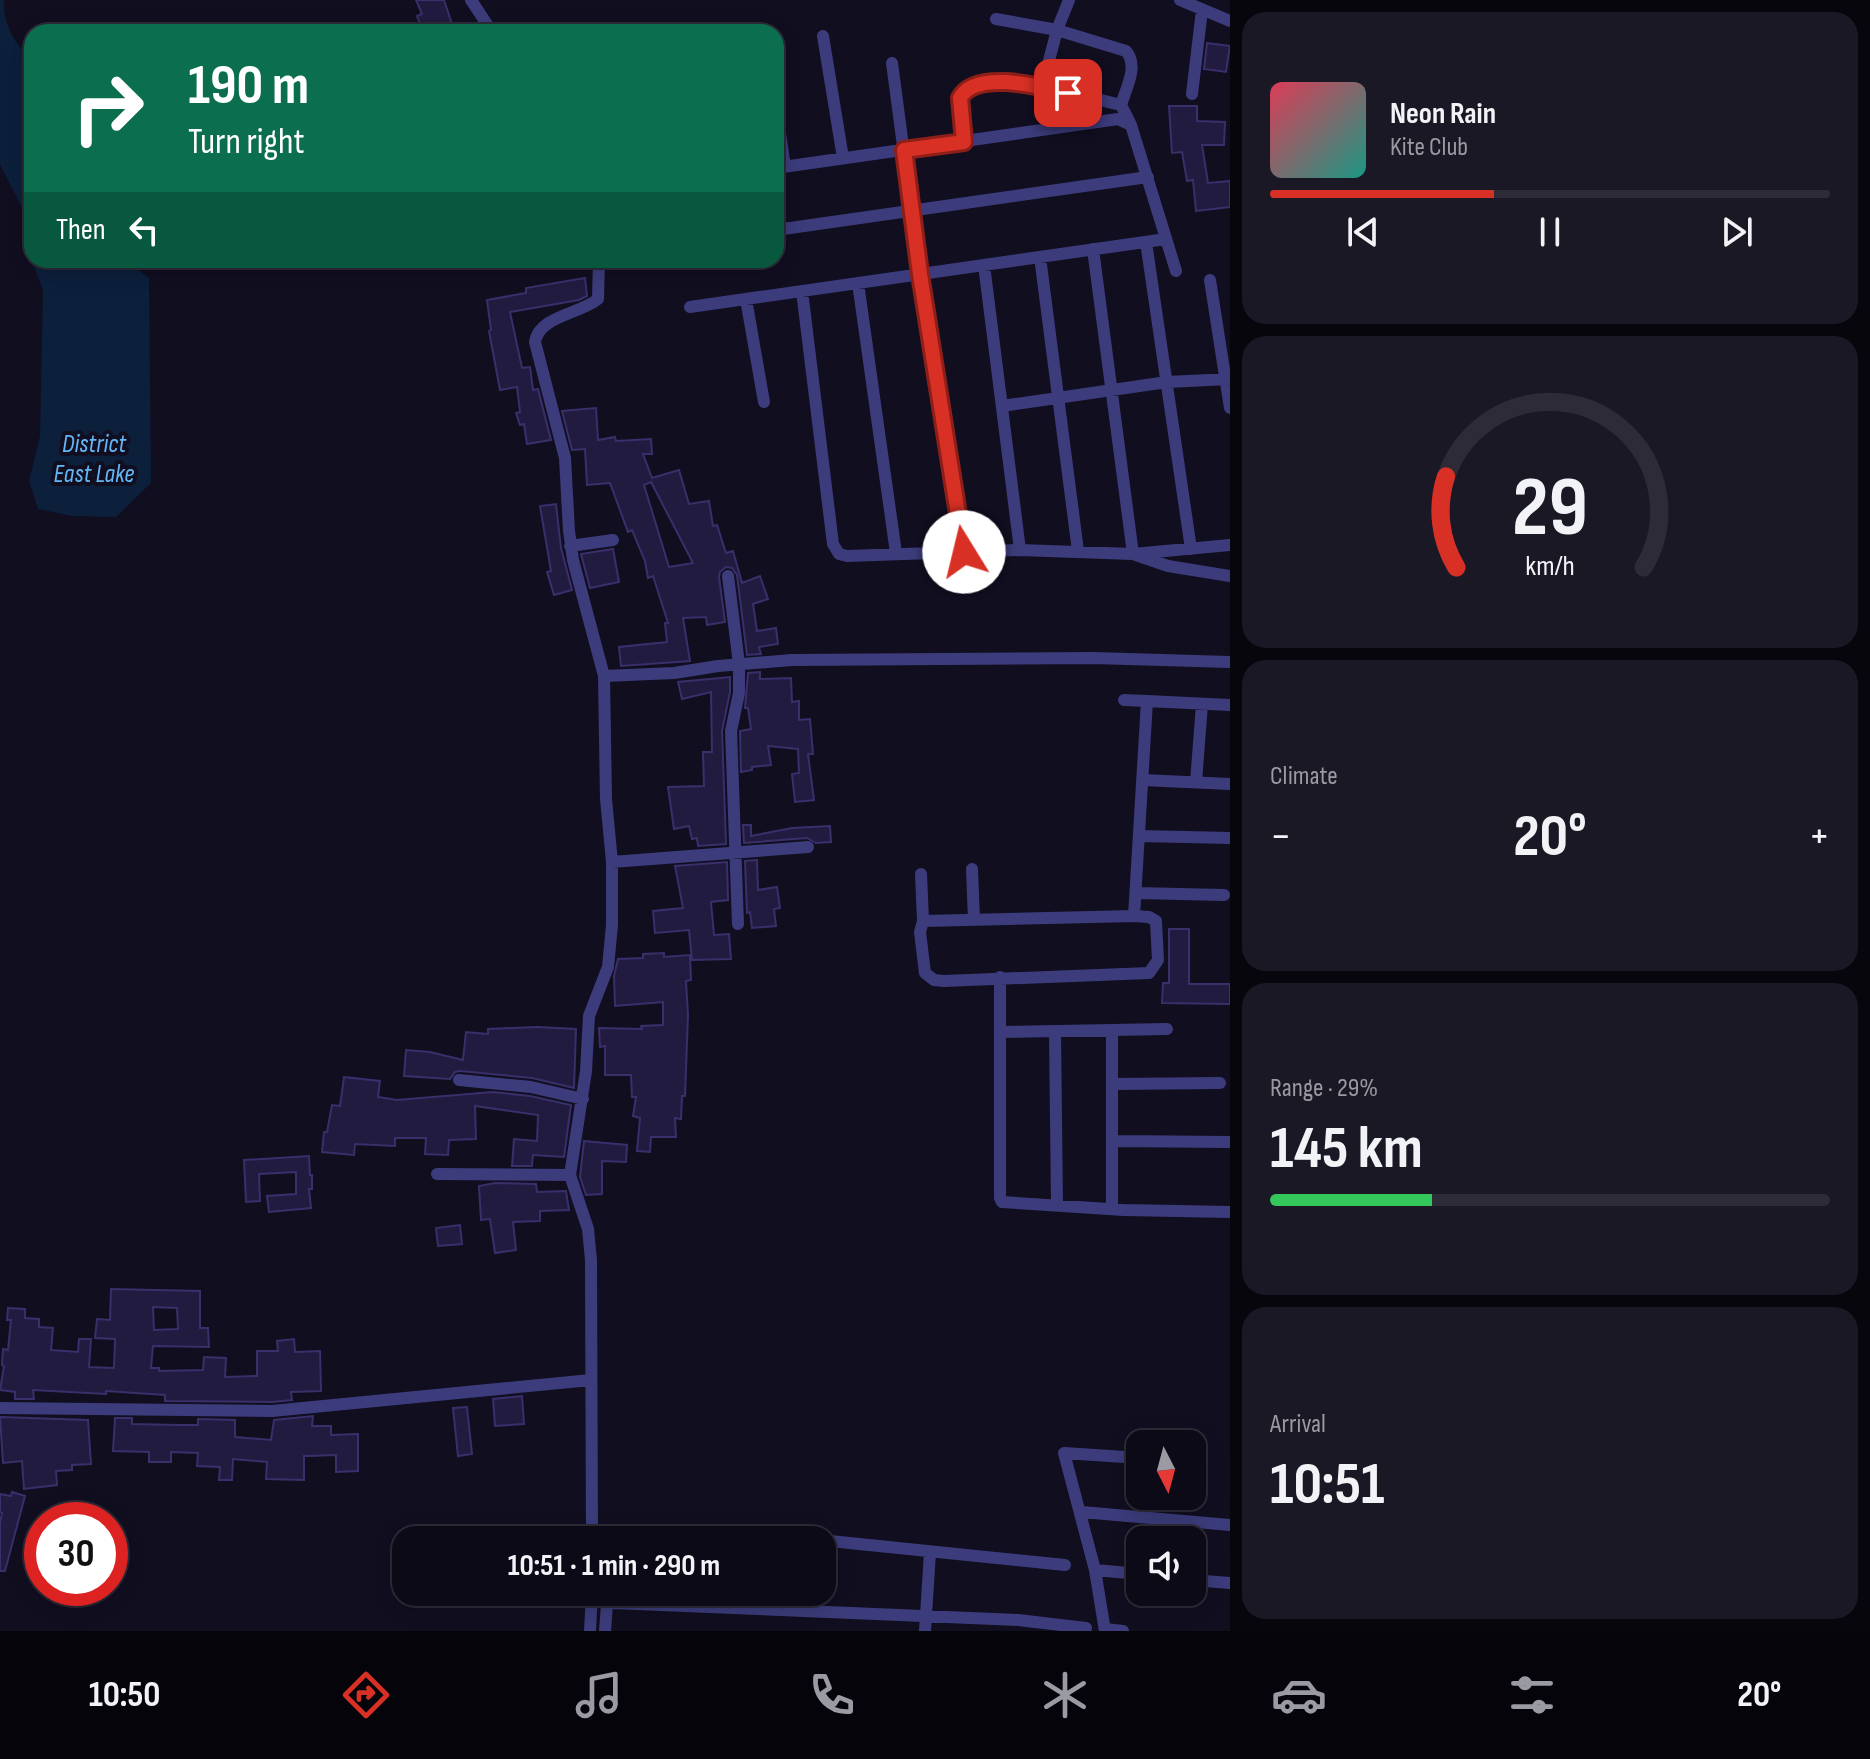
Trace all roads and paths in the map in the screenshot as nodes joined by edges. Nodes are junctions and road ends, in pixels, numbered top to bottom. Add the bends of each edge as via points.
1 (471, 0) edge
2 (1069, 0) edge
3 (1180, 0) edge
4 (1202, 10) junction
5 (996, 19) dead end
6 (1230, 21) edge
7 (487, 24) edge
8 (1057, 30) junction
9 (823, 36) dead end
10 (892, 63) dead end
11 (1042, 87) junction
12 (1192, 94) dead end
13 (1121, 105) junction
14 (1131, 125) junction
15 (964, 142) junction
16 (904, 150) junction
17 (843, 158) junction
18 (784, 167) edge
19 (1148, 177) junction
20 (912, 210) junction
21 (784, 229) edge
22 (1166, 239) junction
23 (1146, 242) junction
24 (1093, 249) junction
25 (1040, 257) junction
26 (984, 265) junction
27 (599, 268) edge
28 (1176, 271) dead end
29 (920, 274) junction
30 (1210, 280) dead end
31 (858, 283) junction
32 (802, 291) junction
33 (746, 299) junction
34 (690, 307) dead end
35 (1228, 379) edge
36 (1167, 382) junction
37 (1111, 391) junction
38 (1057, 398) junction
39 (764, 402) dead end
40 (1002, 406) junction
41 (1230, 408) edge
42 (613, 540) dead end
43 (1230, 545) edge
44 (570, 546) junction
45 (1191, 549) junction
46 (1020, 550) junction
47 (1078, 551) junction
48 (964, 552) junction
49 (896, 553) junction
50 (1133, 554) junction
51 (728, 576) dead end
52 (1230, 576) edge
53 (1230, 662) edge
54 (739, 664) junction
55 (604, 676) junction
56 (1124, 700) dead end
57 (1147, 701) junction
58 (1202, 704) junction
59 (1230, 705) edge
60 (1143, 780) junction
61 (1196, 782) junction
62 (1230, 784) edge
63 (1139, 836) junction
64 (1230, 838) edge
65 (808, 847) dead end
66 (736, 854) junction
67 (612, 862) junction
68 (972, 869) dead end
69 (921, 874) dead end
70 (1136, 893) junction
71 (1224, 895) dead end
72 (1134, 916) junction
73 (974, 920) junction
74 (923, 921) junction
75 (738, 924) dead end
76 (1000, 977) junction
77 (1167, 1029) dead end
78 (1112, 1031) junction
79 (1000, 1032) junction
80 (1055, 1032) junction
81 (459, 1080) dead end
82 (1220, 1083) dead end
83 (1113, 1084) junction
84 (583, 1099) junction
85 (1113, 1141) junction
86 (1230, 1142) edge
87 (437, 1174) dead end
88 (570, 1175) junction
89 (1057, 1206) junction
90 (1112, 1209) junction
91 (1230, 1212) edge
92 (591, 1380) junction
93 (0, 1408) edge
94 (1126, 1457) edge
95 (1082, 1512) junction
96 (1230, 1525) edge
97 (592, 1526) edge
98 (836, 1542) edge
99 (930, 1552) junction
100 (1065, 1565) dead end
101 (1095, 1570) junction
102 (1126, 1573) edge
103 (1206, 1581) edge
104 (1230, 1583) edge
105 (591, 1606) edge
106 (926, 1615) junction
107 (1086, 1628) dead end
108 (1105, 1630) edge
109 (590, 1631) edge
110 (605, 1631) edge
111 (925, 1631) edge
112 (1123, 1631) edge

1 - 7 street
2 - 8 street
3 - 4 street
4 - 6 street
4 - 12 street
5 - 8 street
8 - 11 street
8 - 13 street via 1131,56 1133,67
9 - 17 street
10 - 16 street
11 - 13 street
11 - 15 street via 998,81 967,89 959,104
13 - 14 street
14 - 15 street via 1118,119
14 - 19 street
15 - 16 street
16 - 17 street
16 - 20 street
17 - 18 street
19 - 20 street
19 - 22 street
20 - 21 street
20 - 29 street
22 - 23 street
22 - 28 street
23 - 24 street
23 - 36 street
24 - 25 street
24 - 37 street
25 - 26 street
25 - 38 street
26 - 29 street
26 - 40 street
27 - 44 street via 598,299 545,325 535,342 565,458
29 - 31 street
29 - 48 street
30 - 35 street
31 - 32 street
31 - 49 street
32 - 33 street
32 - 49 street via 833,544 847,556
33 - 34 street
33 - 39 street
35 - 36 street
35 - 41 street
36 - 37 street
36 - 45 street
37 - 38 street
37 - 50 street
38 - 40 street
38 - 47 street
40 - 46 street
42 - 44 street
43 - 45 street
44 - 55 street
45 - 50 street
46 - 47 street
46 - 48 street
47 - 50 street
48 - 49 street
50 - 52 street
51 - 54 street
53 - 54 street via 1050,658
54 - 55 street
54 - 66 street via 731,731
55 - 67 street
56 - 57 street
57 - 58 street
57 - 60 street
58 - 59 street
58 - 61 street
60 - 61 street
60 - 63 street
61 - 62 street
63 - 64 street
63 - 70 street
65 - 66 street
66 - 67 street
66 - 75 street
67 - 84 street via 608,967 589,1016
68 - 73 street
69 - 74 street
70 - 71 street
70 - 72 street
72 - 73 street
72 - 76 street via 1156,921 1158,960 1149,973
73 - 74 street
74 - 76 street via 925,973 934,980
76 - 79 street
77 - 78 street
78 - 80 street
78 - 83 street
79 - 80 street
79 - 89 street via 1000,1198 1006,1204
80 - 89 street
81 - 84 street
82 - 83 street
83 - 85 street
84 - 88 street
85 - 86 street
85 - 90 street
87 - 88 street
88 - 92 street via 589,1239
89 - 90 street
90 - 91 street
92 - 93 street via 272,1411
92 - 97 street
94 - 95 street via 1064,1453
95 - 96 street
95 - 101 street
98 - 99 street
99 - 100 street
99 - 106 street
101 - 102 street
101 - 108 street
103 - 104 street
105 - 109 street
106 - 107 street
106 - 110 street via 612,1603 605,1609
106 - 111 street
108 - 112 street

